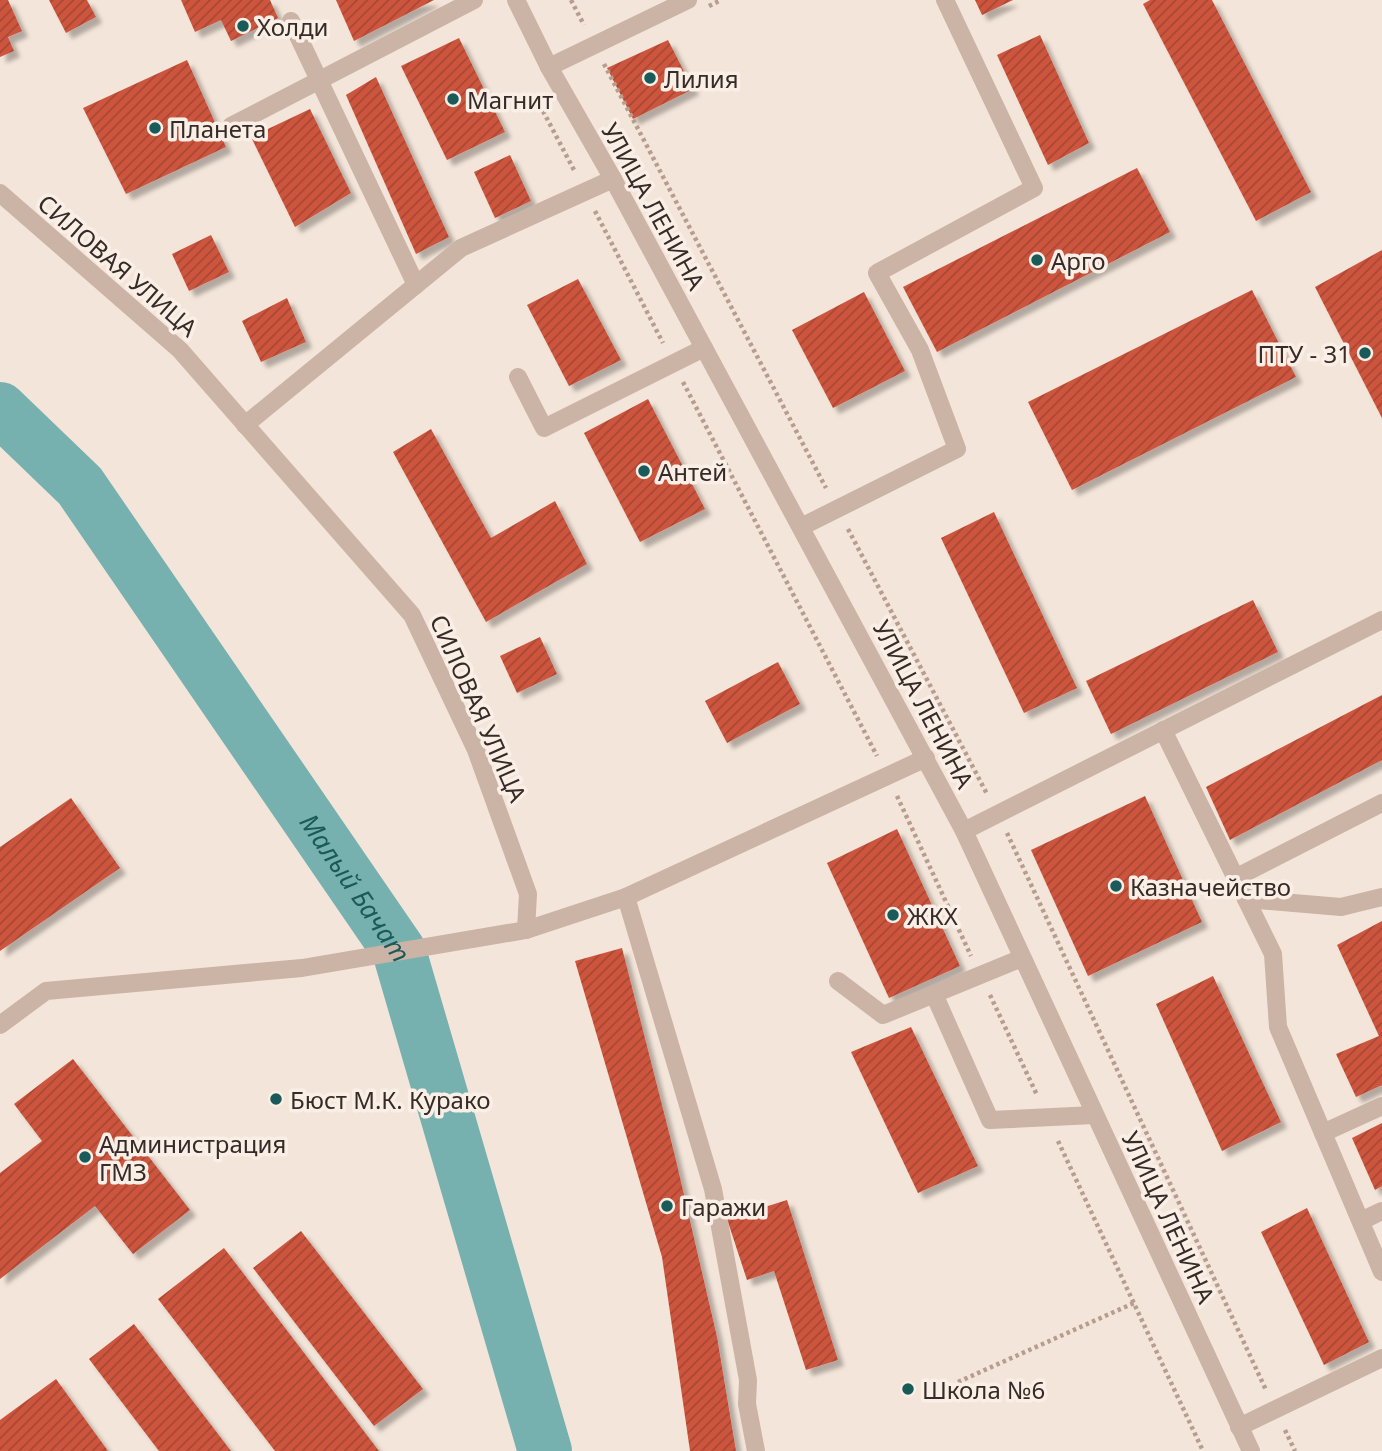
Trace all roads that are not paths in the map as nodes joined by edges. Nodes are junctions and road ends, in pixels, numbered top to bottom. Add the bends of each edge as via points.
1 (474, 0) edge
2 (516, 0) edge
3 (688, 0) edge
4 (945, 0) edge
5 (291, 21) dead end
6 (549, 67) junction
7 (321, 79) junction
8 (231, 126) dead end
9 (612, 179) junction
10 (0, 193) edge
11 (416, 285) junction
12 (704, 348) junction
13 (519, 377) dead end
14 (246, 425) junction
15 (801, 527) junction
16 (1382, 620) edge
17 (1163, 730) junction
18 (926, 758) junction
19 (1382, 803) edge
20 (964, 831) junction
21 (1236, 878) junction
22 (626, 897) junction
23 (1382, 897) edge
24 (1246, 899) junction
25 (526, 930) junction
26 (1022, 958) junction
27 (838, 981) dead end
28 (933, 994) junction
29 (0, 1026) edge
30 (1382, 1105) edge
31 (1094, 1115) junction
32 (1323, 1133) junction
33 (1382, 1211) edge
34 (1361, 1221) junction
35 (1382, 1272) edge
36 (1382, 1358) edge
37 (1239, 1427) junction
38 (1245, 1449) edge
39 (756, 1451) edge

1 - 7 street
2 - 6 street, УЛИЦА ЛЕНИНА
3 - 6 street
4 - 15 street via 1034,188 877,273 920,350 957,449
5 - 7 street
6 - 9 street, УЛИЦА ЛЕНИНА
7 - 8 street
7 - 11 street
9 - 11 street via 461,248
9 - 12 street, УЛИЦА ЛЕНИНА
10 - 14 street, СИЛОВАЯ УЛИЦА via 180,350
11 - 14 street
12 - 13 street via 544,428
12 - 15 street, УЛИЦА ЛЕНИНА
14 - 25 street, СИЛОВАЯ УЛИЦА via 411,615 476,750 528,894
15 - 18 street, УЛИЦА ЛЕНИНА
16 - 17 street
17 - 20 street
17 - 21 street
18 - 20 street, УЛИЦА ЛЕНИНА
18 - 22 street
19 - 21 street
20 - 26 street, УЛИЦА ЛЕНИНА
21 - 24 street
22 - 25 street
22 - 39 street via 713,1189 748,1380 747,1404
23 - 24 street via 1340,907
24 - 32 street via 1273,954 1278,1027
25 - 29 street via 302,968 46,991
26 - 28 street
26 - 31 street, УЛИЦА ЛЕНИНА
27 - 28 street via 883,1015
28 - 31 street via 990,1121
30 - 32 street
31 - 37 street, УЛИЦА ЛЕНИНА
32 - 34 street
33 - 34 street
34 - 35 street
36 - 37 street
37 - 38 street, УЛИЦА ЛЕНИНА

